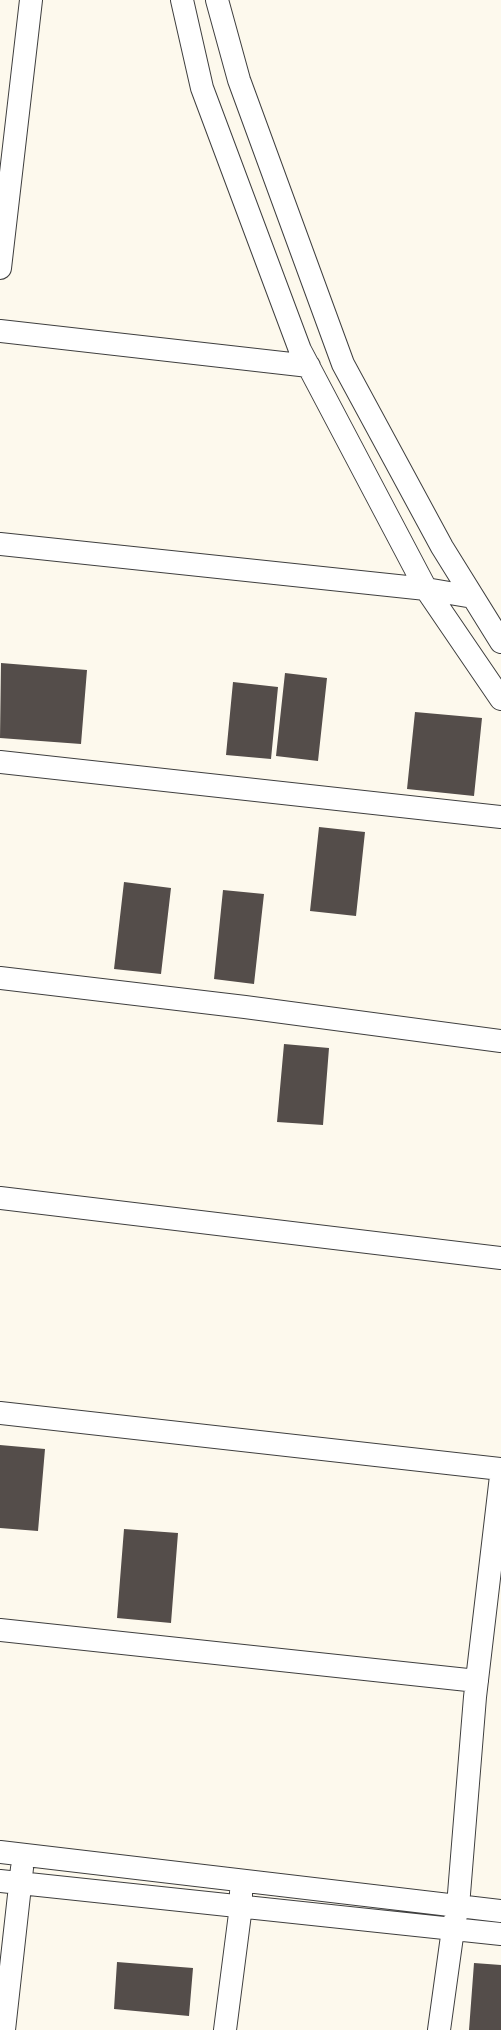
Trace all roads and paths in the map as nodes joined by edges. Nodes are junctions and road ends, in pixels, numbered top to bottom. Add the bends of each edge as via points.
1 (31, 0) edge
2 (182, 0) edge
3 (217, 0) edge
4 (0, 268) edge
5 (0, 331) edge
6 (309, 366) junction
7 (0, 544) edge
8 (426, 589) junction
9 (473, 597) junction
10 (501, 642) edge
11 (501, 698) edge
12 (0, 762) edge
13 (501, 817) edge
14 (0, 978) edge
15 (501, 1041) edge
16 (0, 1198) edge
17 (501, 1258) edge
18 (0, 1413) edge
19 (501, 1469) edge
20 (501, 1476) edge
21 (0, 1630) edge
22 (477, 1681) junction
23 (0, 1852) edge
24 (23, 1855) junction
25 (241, 1881) junction
26 (10, 1882) edge
27 (241, 1906) junction
28 (458, 1906) junction
29 (501, 1910) edge
30 (453, 1929) junction
31 (501, 1934) edge
32 (4, 2030) edge
33 (225, 2030) edge
34 (439, 2030) edge

1 - 4 street
2 - 6 street via 202,88 300,350
3 - 9 street via 239,80 343,364 442,547
5 - 6 street
6 - 8 street
7 - 8 street
8 - 9 street
8 - 11 street
9 - 10 street
12 - 13 street
14 - 15 street
16 - 17 street
18 - 19 street
20 - 22 street
21 - 22 street
22 - 28 street
23 - 24 street
24 - 25 street
24 - 26 street
25 - 27 street
25 - 28 street
26 - 27 street
26 - 32 street
27 - 30 street
27 - 33 street
28 - 29 street
28 - 30 street
30 - 31 street
30 - 34 street

